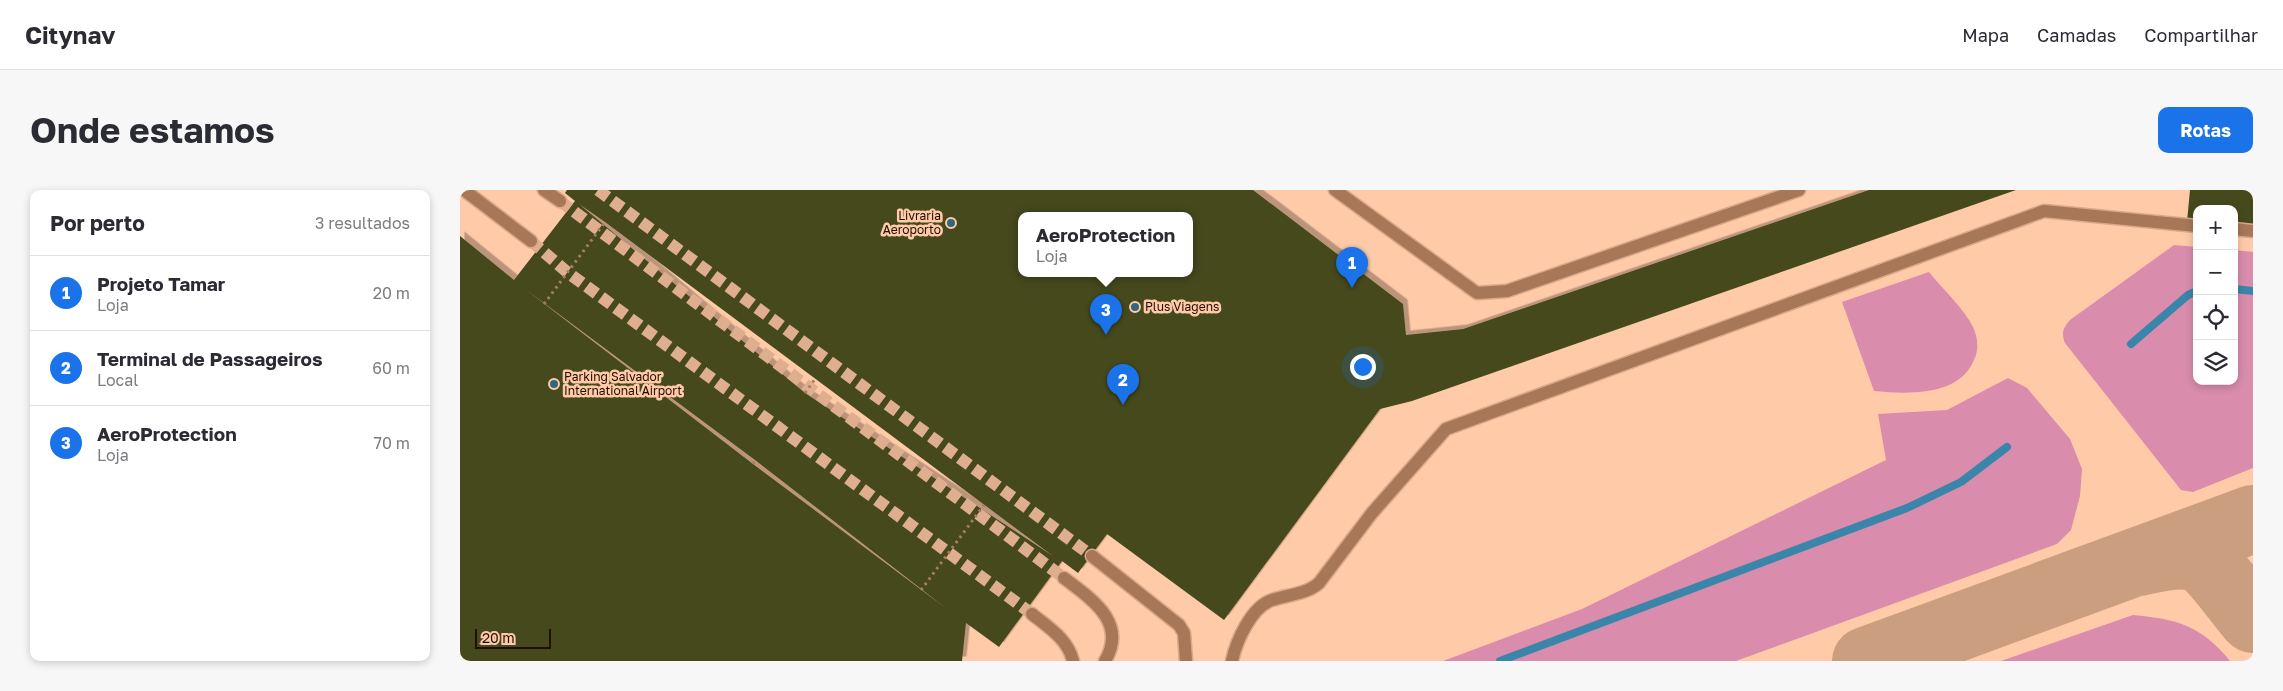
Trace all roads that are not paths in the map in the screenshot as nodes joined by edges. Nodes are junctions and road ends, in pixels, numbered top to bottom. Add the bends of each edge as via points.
1 (464, 190) edge
2 (544, 190) edge
3 (1335, 190) edge
4 (1799, 190) edge
5 (560, 201) tunnel mouth
6 (2193, 226) edge
7 (2238, 230) edge
8 (2253, 231) edge
9 (531, 241) tunnel mouth
10 (1092, 556) tunnel mouth
11 (1064, 578) tunnel mouth
12 (1032, 614) tunnel mouth
13 (1073, 661) edge
14 (1105, 661) edge
15 (1186, 661) edge
16 (1232, 661) edge

1 - 9 lane
2 - 5 lane
3 - 4 lane via 1477,293 1507,291
6 - 16 lane via 2044,212 1446,429 1372,513 1319,583 1309,590 1270,601 1261,607 1238,638
7 - 8 lane
10 - 15 lane via 1179,625 1184,633
11 - 14 lane via 1097,604 1108,620 1112,639
12 - 13 lane via 1060,637

